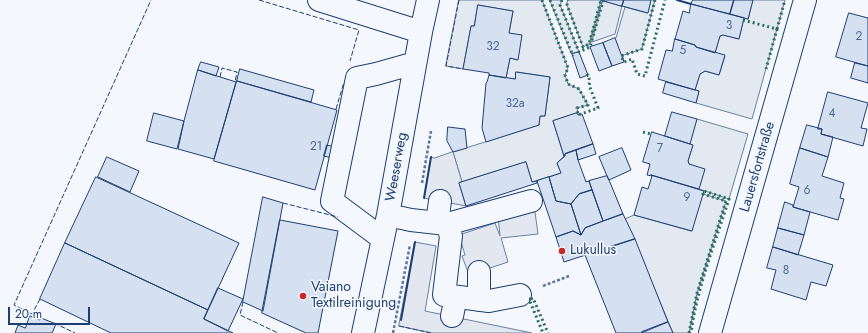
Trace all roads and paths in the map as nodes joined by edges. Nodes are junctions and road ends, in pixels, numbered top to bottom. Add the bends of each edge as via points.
1 (319, 0) edge
2 (428, 0) edge
3 (806, 0) edge
4 (421, 32) junction
5 (415, 64) junction
6 (440, 201) dead end
7 (526, 206) dead end
8 (388, 215) junction
9 (442, 223) junction
10 (384, 239) junction
11 (479, 272) dead end
12 (520, 295) dead end
13 (479, 300) junction
14 (363, 333) edge
15 (710, 333) edge

1 - 4 street
2 - 4 street, Weeserweg
3 - 15 street, Lauersfortstraße
4 - 5 street, Weeserweg
5 - 8 street, Weeserweg
5 - 10 street via 357,78 332,201
6 - 9 street
7 - 9 street
8 - 9 street
8 - 10 street, Weeserweg
9 - 13 street via 452,236 444,295 454,307
10 - 14 street, Weeserweg
11 - 13 street
12 - 13 street via 489,301

